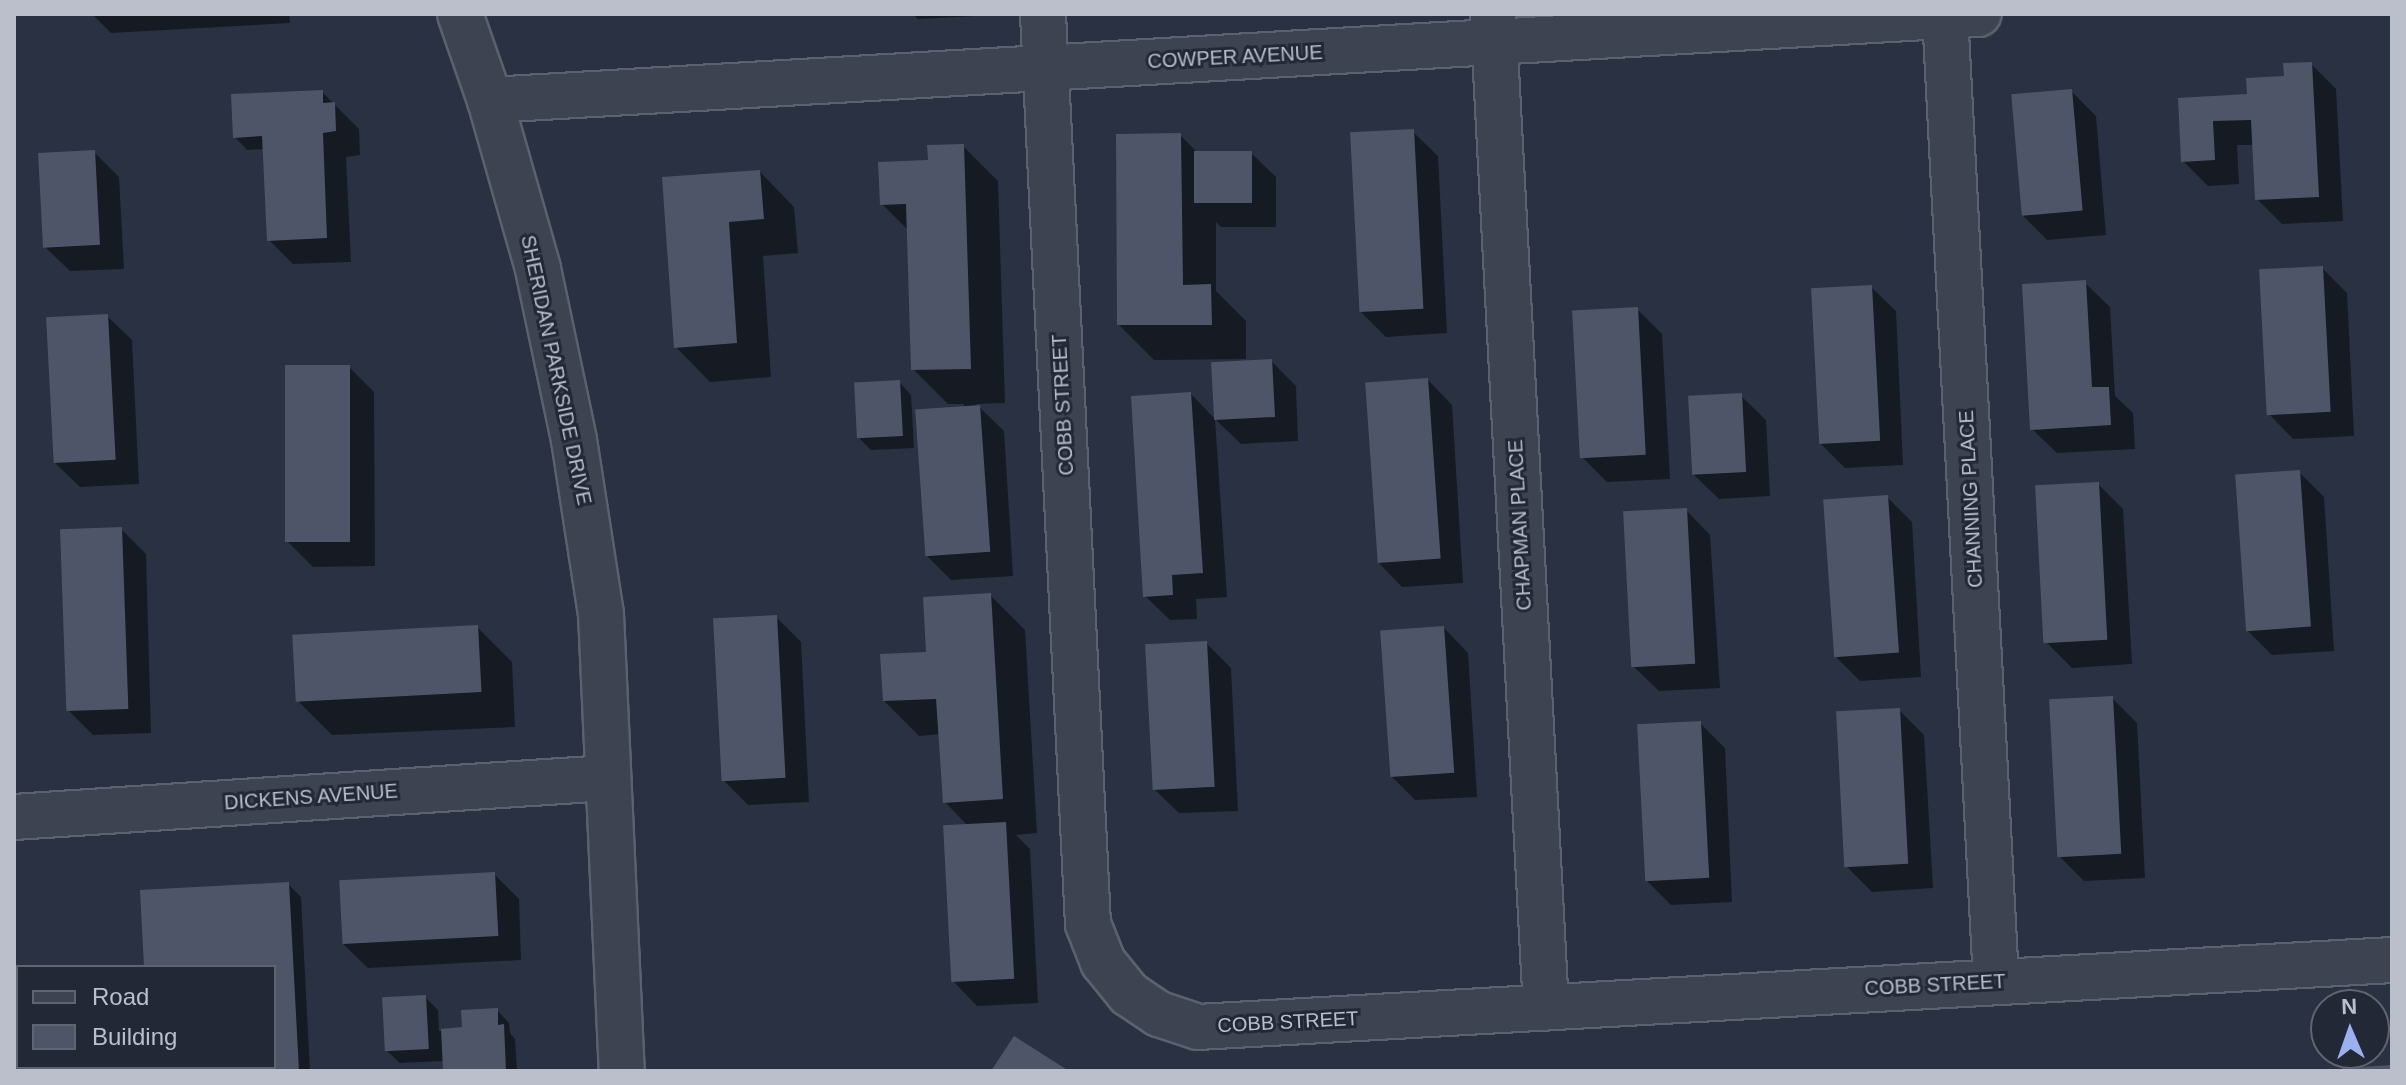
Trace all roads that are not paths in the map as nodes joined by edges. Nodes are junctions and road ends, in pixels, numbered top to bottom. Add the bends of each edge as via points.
1 (460, 14) edge
2 (1043, 14) edge
3 (1956, 15) edge
4 (1494, 28) edge
5 (1046, 68) junction
6 (490, 100) junction
7 (608, 778) junction
8 (14, 817) edge
9 (2392, 960) edge
10 (1996, 982) junction
11 (1546, 1008) junction
12 (622, 1071) edge

1 - 6 street, SHERIDAN PARKSIDE DRIVE
2 - 5 street, COBB STREET
3 - 4 street, COWPER AVENUE
3 - 10 street, CHANNING PLACE
4 - 5 street, COWPER AVENUE
4 - 11 street, CHAPMAN PLACE
5 - 6 street, COWPER AVENUE
5 - 11 street, COBB STREET via 1088,924 1103,962 1129,994 1159,1014 1198,1027
6 - 7 street, SHERIDAN PARKSIDE DRIVE via 538,269 574,440 601,614
7 - 8 street, DICKENS AVENUE
7 - 12 street, SHERIDAN PARKSIDE DRIVE
9 - 10 street, COBB STREET
10 - 11 street, COBB STREET

